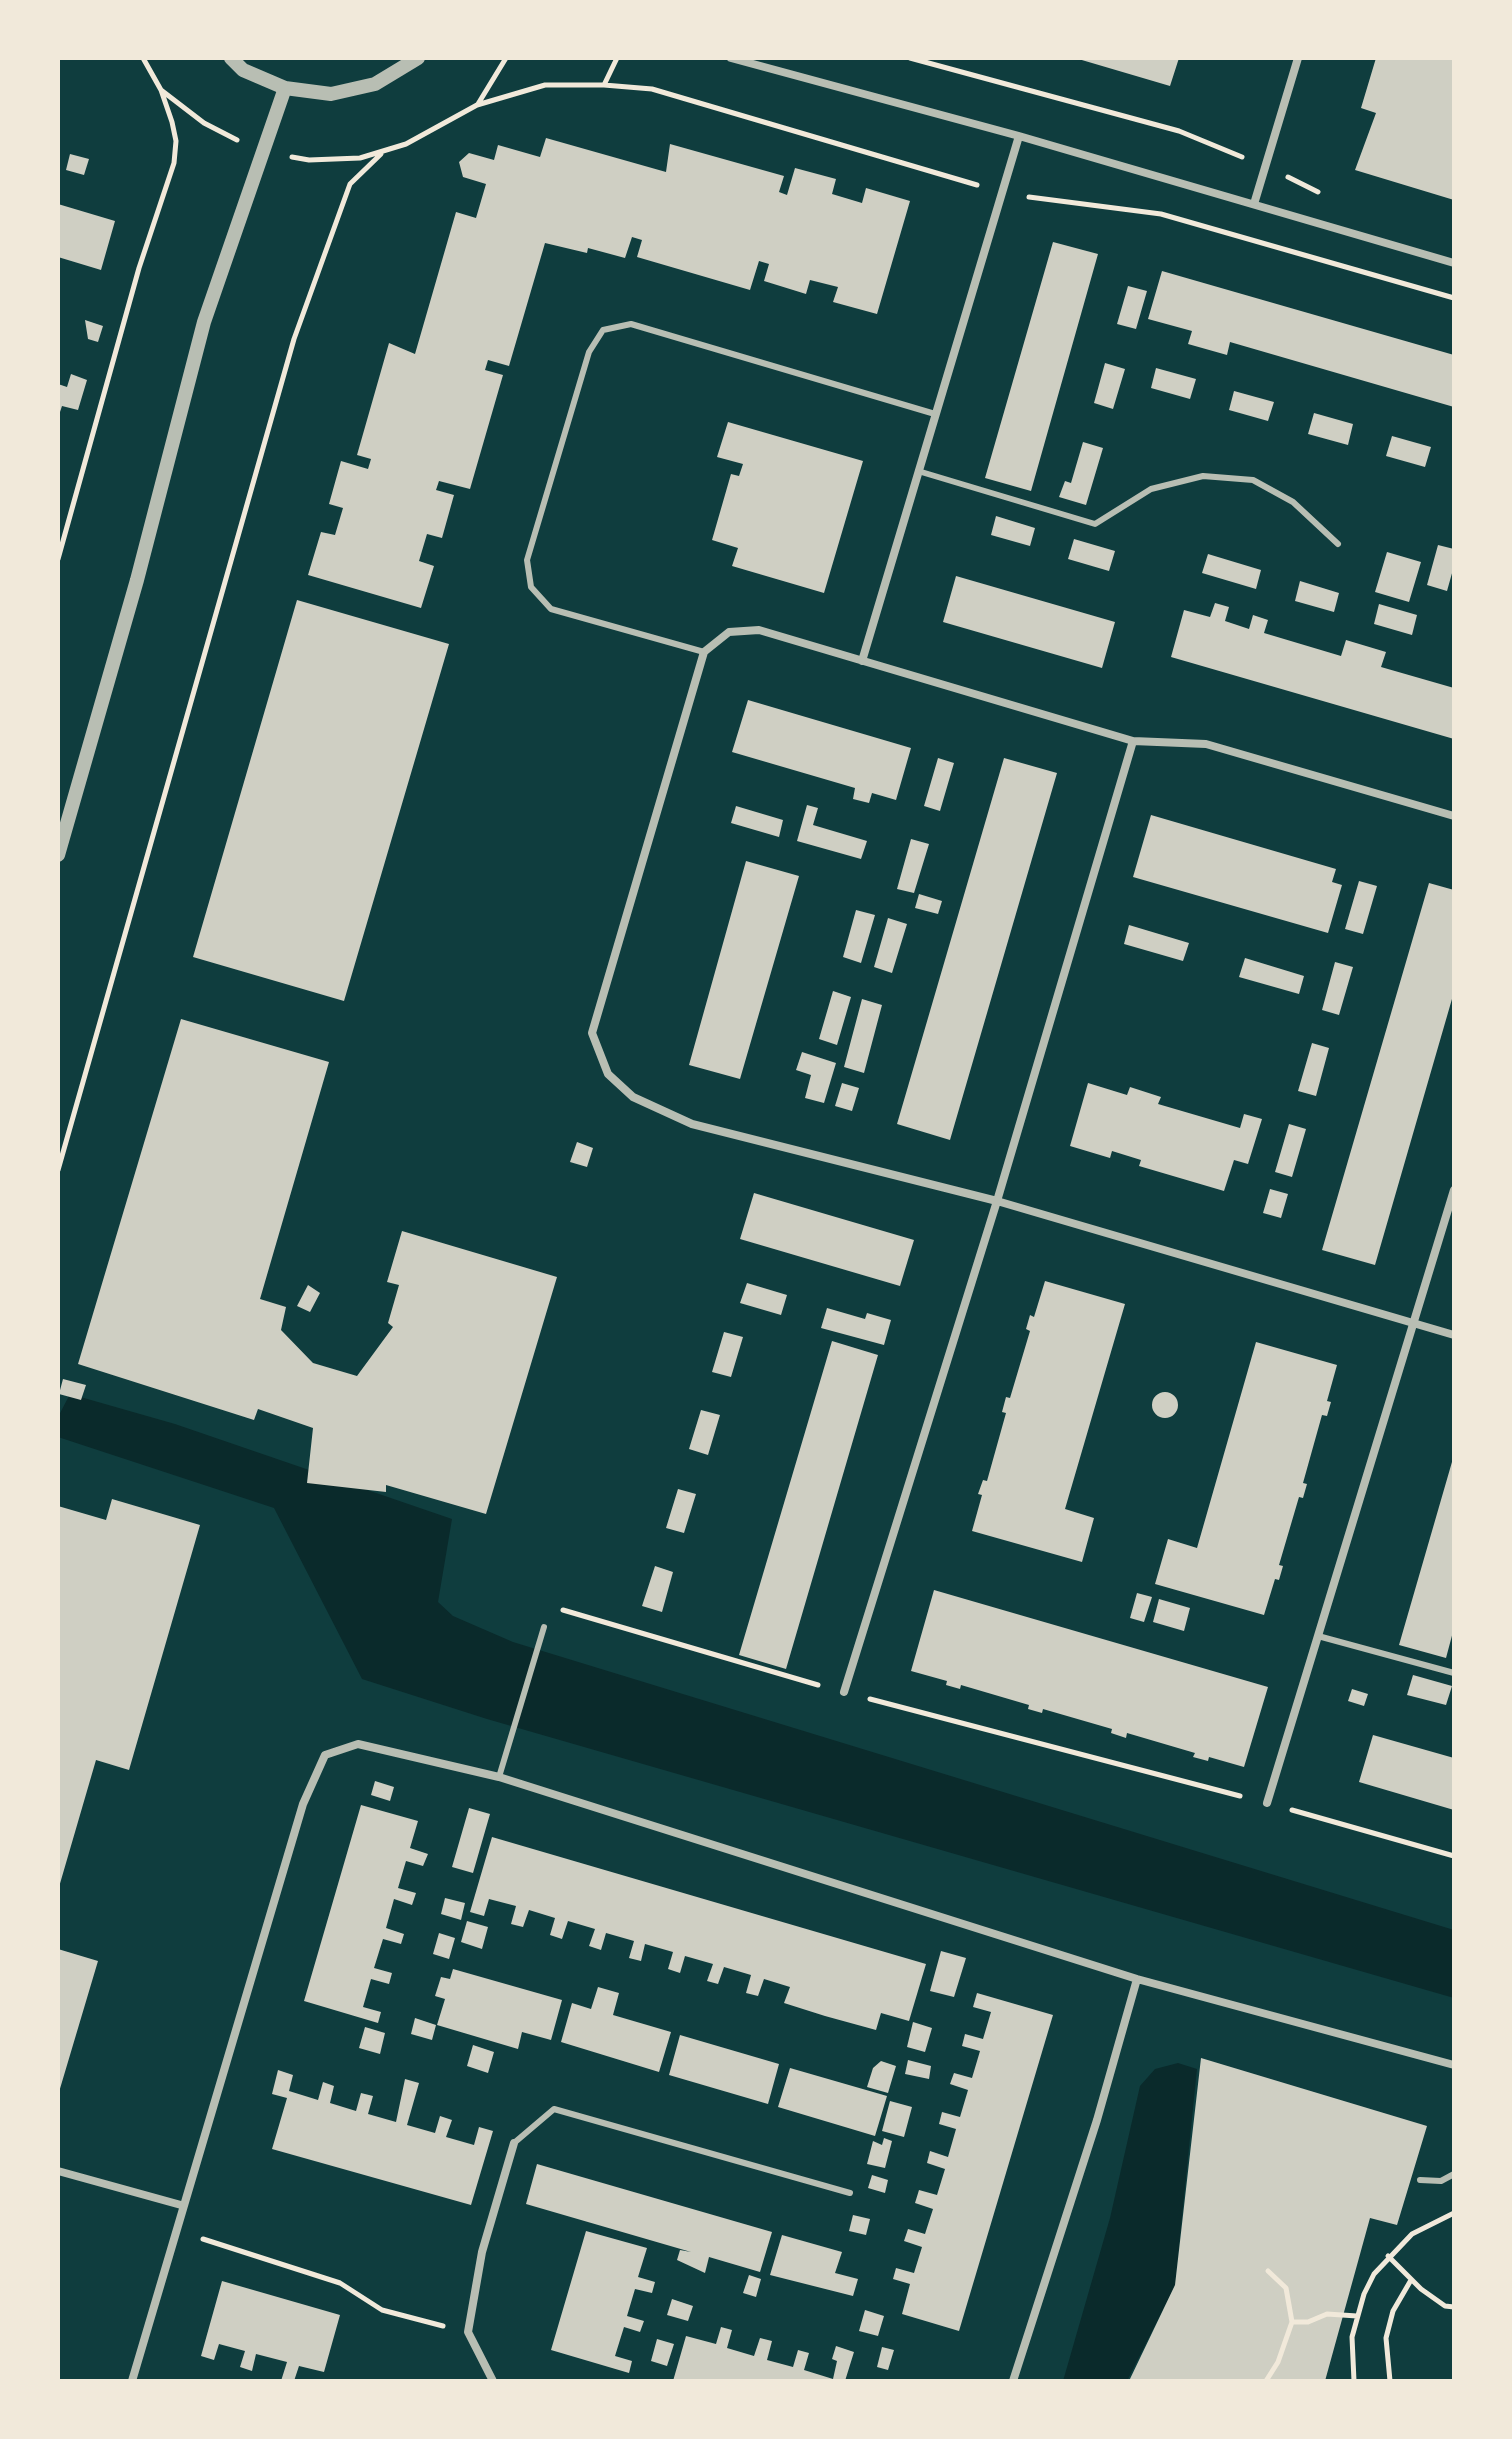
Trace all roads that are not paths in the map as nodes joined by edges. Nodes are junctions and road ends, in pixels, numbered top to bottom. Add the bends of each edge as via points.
1 (231, 58) edge
2 (418, 58) edge
3 (731, 58) edge
4 (1298, 58) edge
5 (285, 88) junction
6 (1019, 136) junction
7 (1254, 204) junction
8 (1454, 263) edge
9 (935, 414) junction
10 (918, 471) junction
11 (1338, 544) dead end
12 (704, 652) junction
13 (862, 661) junction
14 (1133, 741) junction
15 (1454, 816) edge
16 (58, 855) edge
17 (1454, 1190) edge
18 (997, 1201) junction
19 (1414, 1323) junction
20 (1454, 1335) edge
21 (544, 1627) dead end
22 (1318, 1636) junction
23 (1454, 1673) edge
24 (844, 1692) road end
25 (499, 1777) junction
26 (1267, 1803) road end
27 (1137, 1979) junction
28 (1454, 2065) edge
29 (514, 2143) joint
30 (58, 2171) edge
31 (1454, 2174) edge
32 (1420, 2180) dead end
33 (850, 2193) dead end
34 (181, 2205) junction
35 (132, 2381) edge
36 (493, 2381) edge
37 (1013, 2381) edge

1 - 5 street via 243,70
2 - 5 street via 375,84 331,94
3 - 6 street
4 - 7 street
5 - 16 street via 204,322
6 - 7 street
6 - 9 street
7 - 8 street
9 - 10 street
9 - 12 lane via 631,324 603,330 589,352 527,560 531,587 551,609
10 - 11 lane via 1095,524 1151,489 1203,476 1253,480 1293,502
10 - 13 street
12 - 13 street via 729,632 759,630
12 - 18 street via 592,1033 608,1074 633,1097 692,1124
13 - 14 street
14 - 15 street via 1206,744
14 - 18 street
17 - 19 street
18 - 19 street
18 - 24 street
19 - 20 street
19 - 22 street
21 - 25 lane
22 - 23 lane
22 - 26 street
25 - 27 street
25 - 34 street via 358,1744 325,1755 303,1804
27 - 28 street
27 - 37 street
29 - 33 lane via 554,2109
29 - 36 street via 482,2252 468,2332
30 - 34 street
31 - 32 lane via 1441,2181
34 - 35 street

